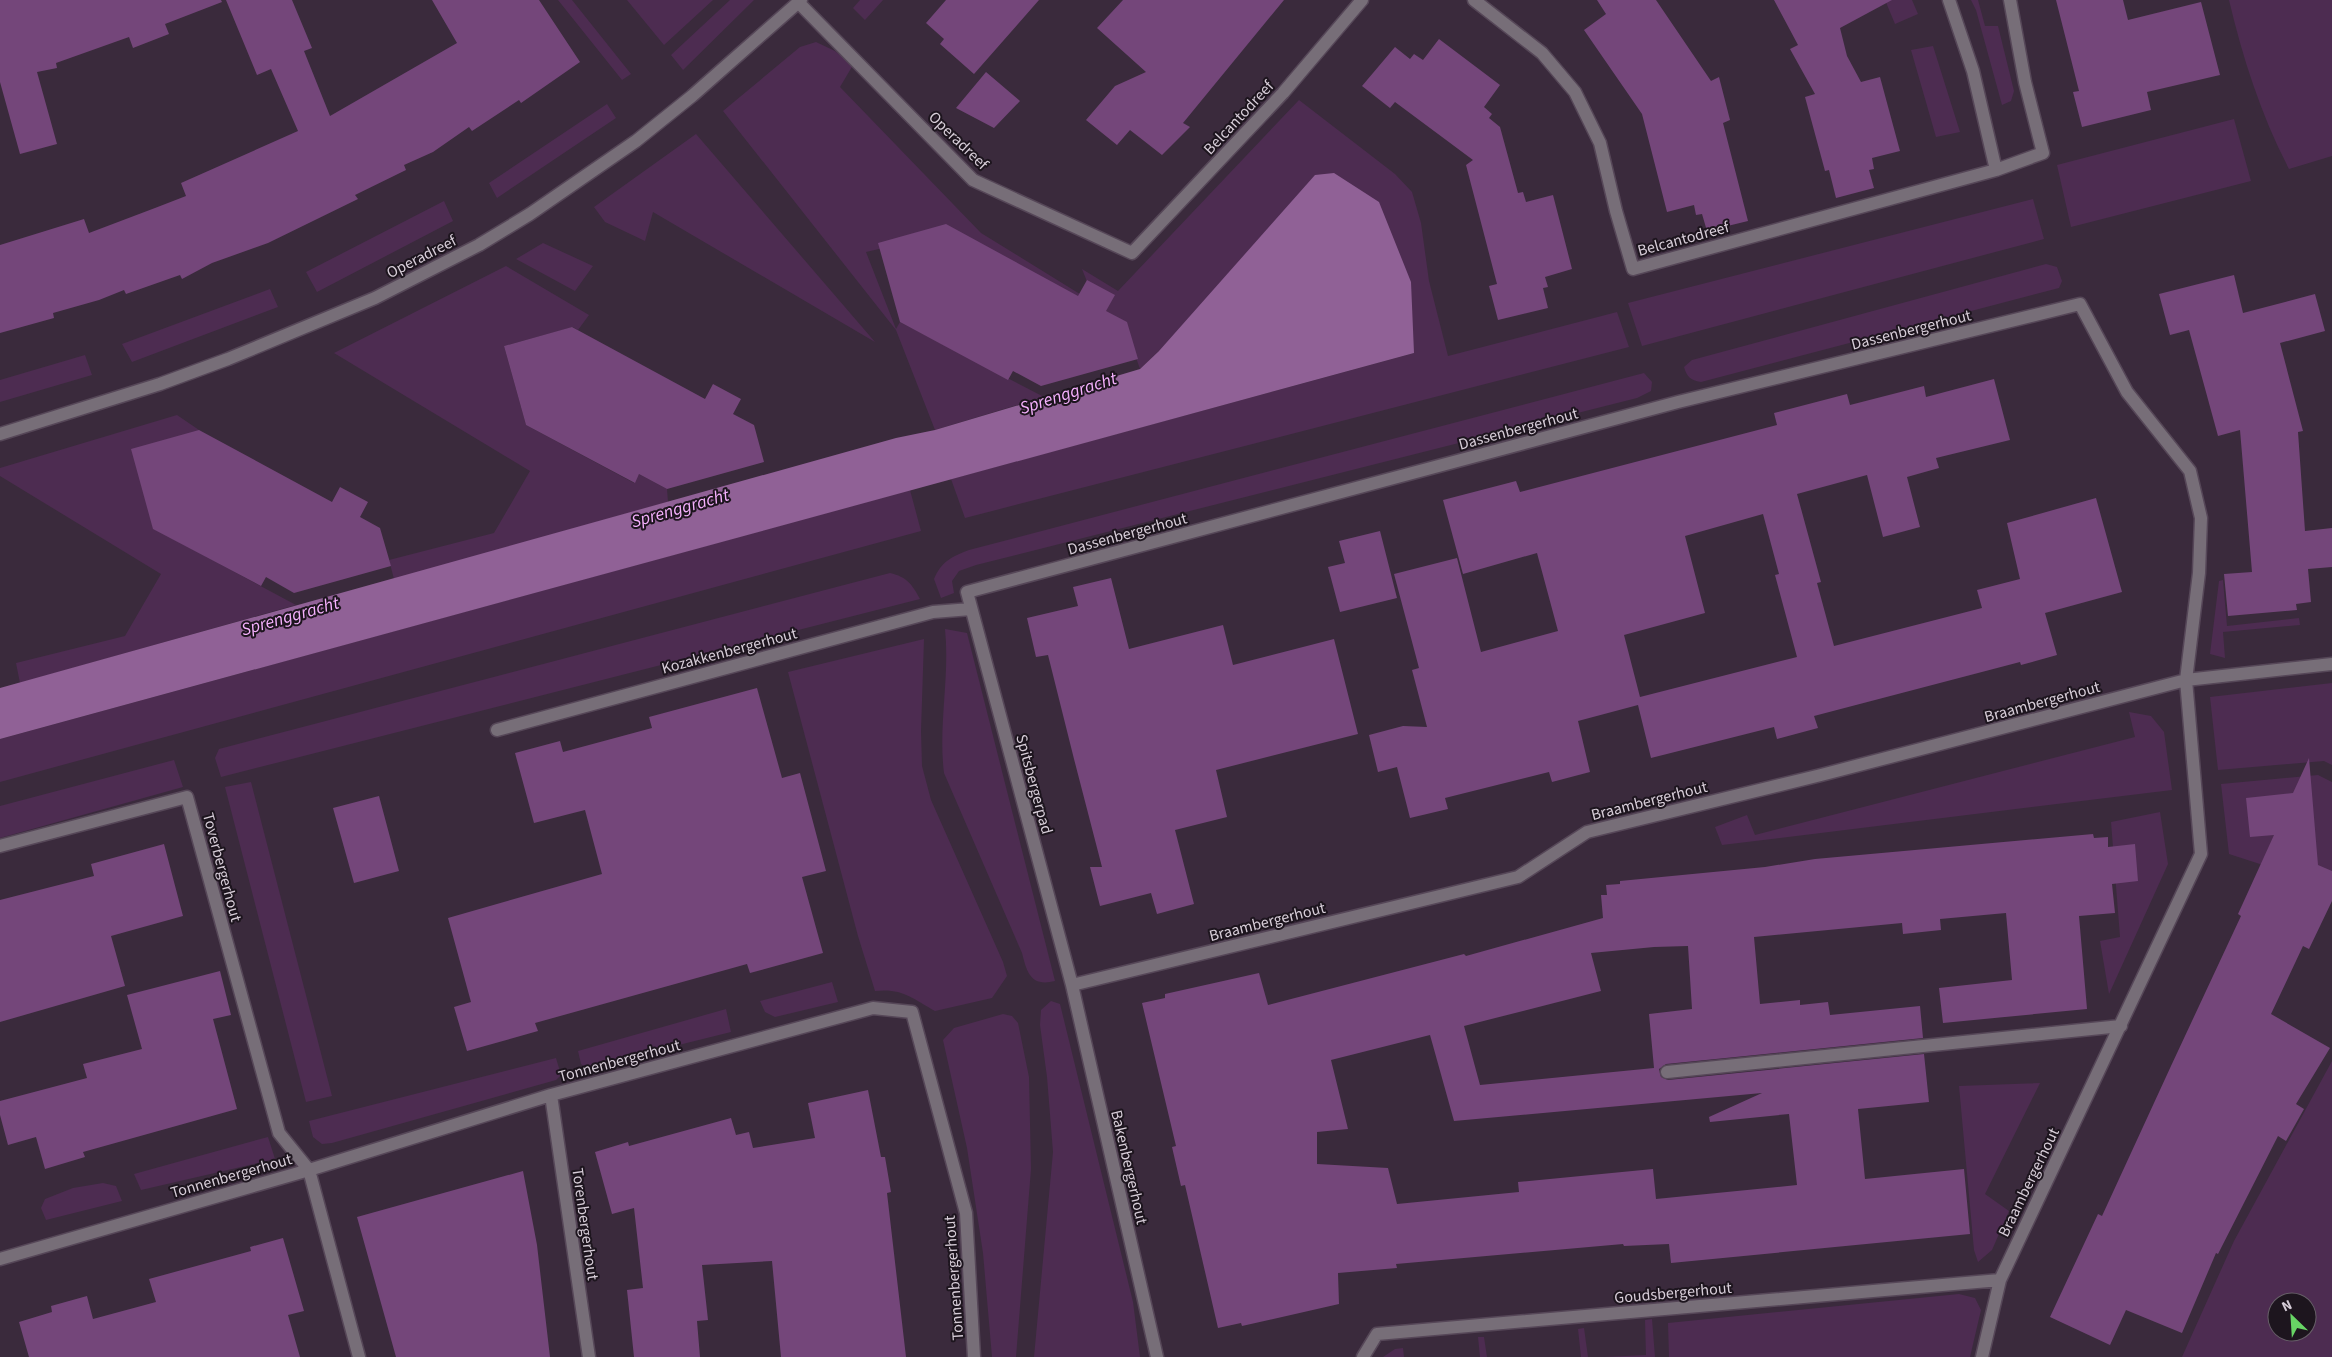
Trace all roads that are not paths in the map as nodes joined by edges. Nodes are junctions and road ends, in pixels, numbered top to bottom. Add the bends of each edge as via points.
1 (1362, 0) edge
2 (1474, 0) edge
3 (1949, 0) edge
4 (2010, 0) edge
5 (799, 1) edge
6 (1996, 170) junction
7 (1132, 252) joint
8 (2080, 304) joint
9 (0, 434) edge
10 (967, 592) joint
11 (971, 609) junction
12 (2332, 664) edge
13 (2186, 680) junction
14 (497, 730) dead end
15 (0, 846) edge
16 (1072, 985) junction
17 (2121, 1026) junction
18 (1667, 1072) dead end
19 (551, 1095) junction
20 (309, 1170) junction
21 (0, 1259) edge
22 (2000, 1280) junction
23 (359, 1357) edge
24 (589, 1357) edge
25 (974, 1357) edge
26 (1157, 1357) edge
27 (1363, 1357) edge
28 (1982, 1357) edge

1 - 7 street, Belcantodreef via 1283,93
2 - 6 street, Belcantodreef via 1542,53 1575,92 1600,143 1633,269
3 - 6 street via 1973,71
4 - 6 street, Belcantodreef via 2025,82 2043,153
5 - 7 street, Operadreef via 974,180
5 - 9 street, Operadreef via 636,141 479,245 375,298 228,359
8 - 10 street, Dassenbergerhout via 1678,402
8 - 13 street, Braambergerhout via 2127,392 2190,471 2201,518 2199,574
10 - 11 street, Spitsbergerpad
11 - 14 street, Kozakkenbergerhout via 933,612
11 - 16 street, Spitsbergerpad
12 - 13 street
13 - 16 street, Braambergerhout via 1587,832 1518,878
13 - 17 street, Braambergerhout via 2201,854
15 - 20 street, Toverbergerhout via 187,797 280,1133
16 - 26 street, Bakenbergerhout
17 - 18 street
17 - 22 street, Braambergerhout
19 - 20 street, Tonnenbergerhout
19 - 24 street, Torenbergerhout
19 - 25 street, Tonnenbergerhout via 873,1008 912,1012 966,1214
20 - 21 street, Tonnenbergerhout
20 - 23 street
22 - 27 street, Goudsbergerhout via 1377,1334
22 - 28 street, Braambergerhout

